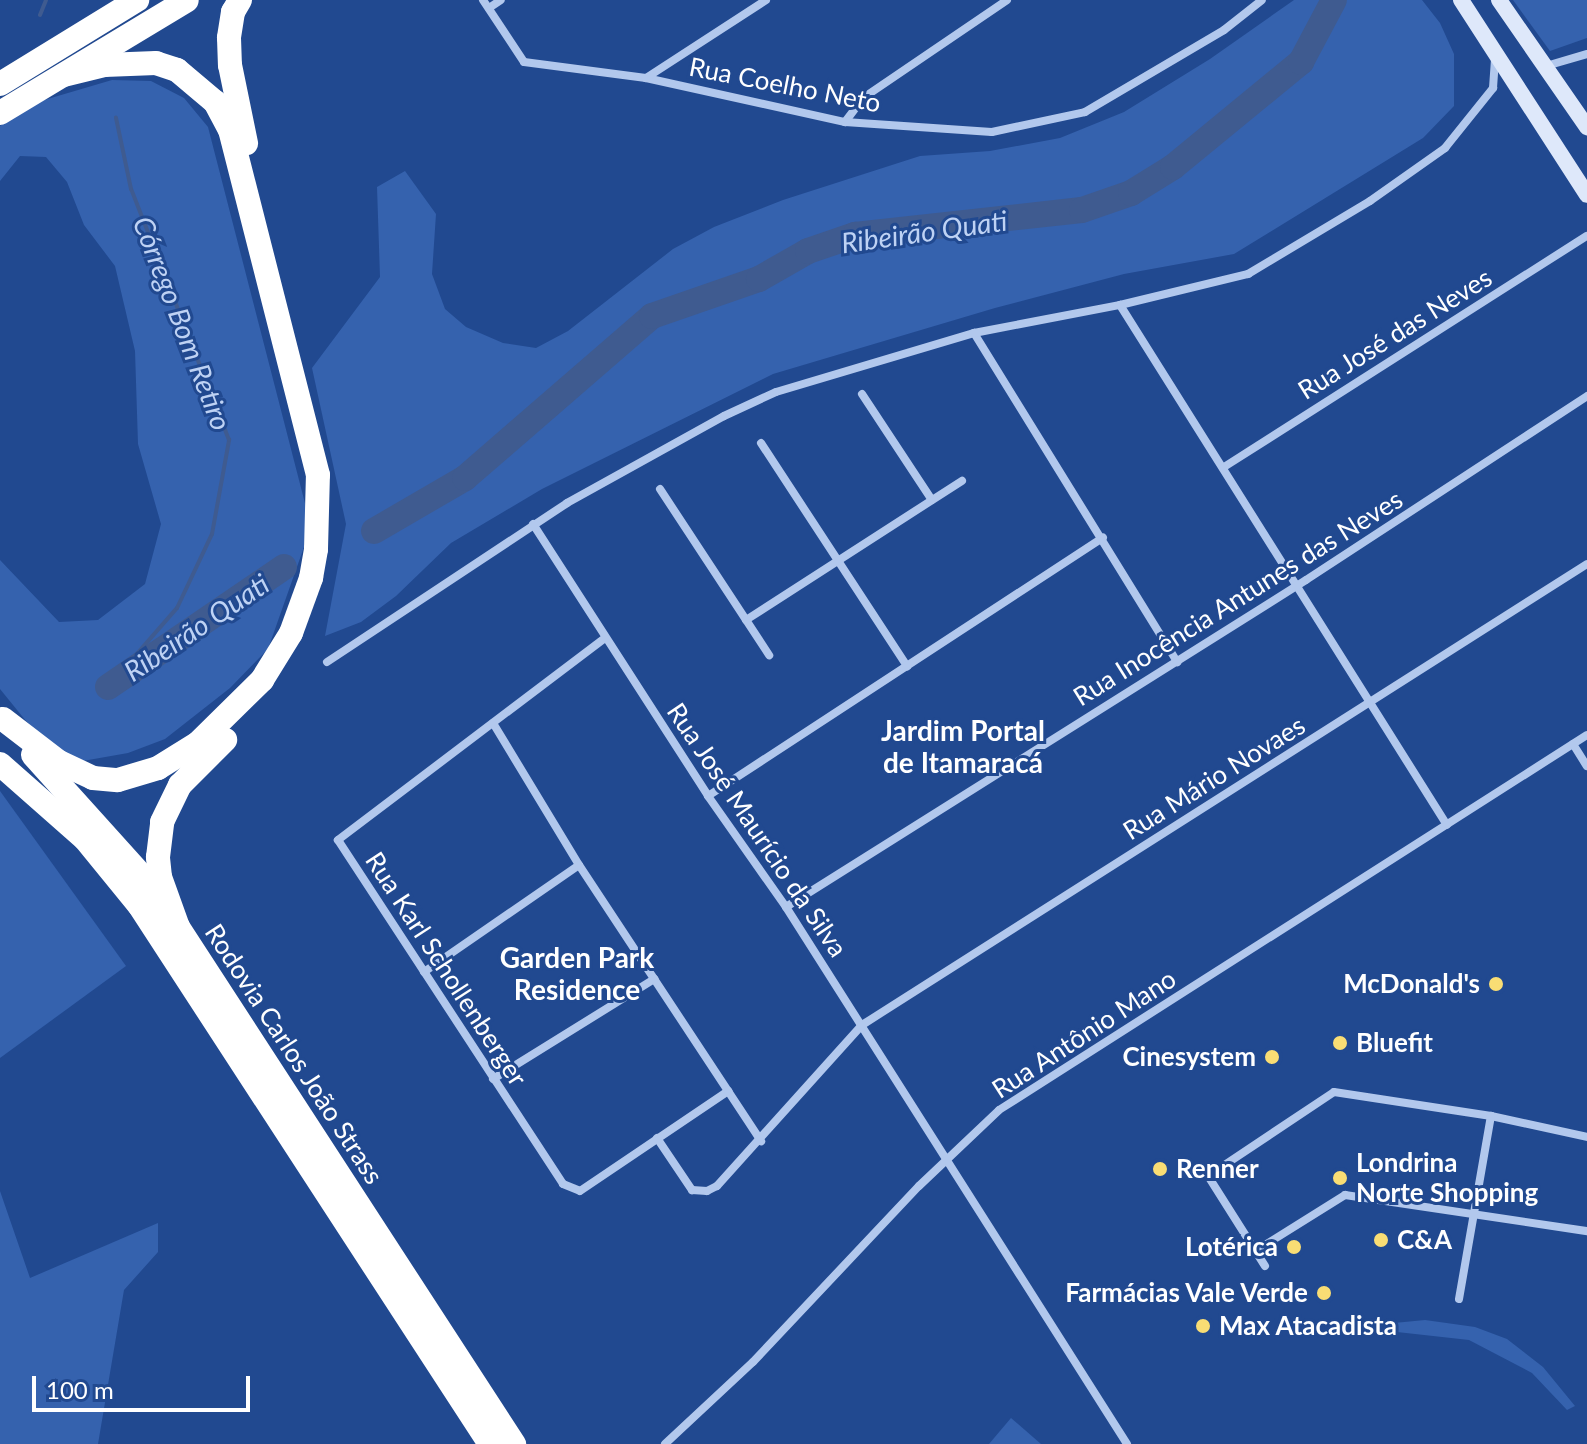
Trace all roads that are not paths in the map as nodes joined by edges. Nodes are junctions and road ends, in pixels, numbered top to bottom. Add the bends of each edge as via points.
1 (187, 0) edge
2 (240, 0) edge
3 (501, 0) edge
4 (766, 0) edge
5 (1007, 0) edge
6 (1262, 0) edge
7 (1461, 0) edge
8 (1499, 0) edge
9 (133, 1) edge
10 (486, 4) edge
11 (1495, 48) junction
12 (1587, 54) edge
13 (1546, 66) junction
14 (64, 75) junction
15 (646, 78) junction
16 (0, 84) edge
17 (0, 113) edge
18 (845, 122) junction
19 (1587, 127) edge
20 (1587, 195) edge
21 (1587, 236) edge
22 (1120, 305) junction
23 (974, 333) junction
24 (862, 394) dead end
25 (1587, 396) edge
26 (761, 443) dead end
27 (1224, 467) junction
28 (962, 481) dead end
29 (660, 489) dead end
30 (932, 500) junction
31 (533, 524) junction
32 (1103, 538) junction
33 (838, 561) junction
34 (1587, 564) edge
35 (1295, 586) junction
36 (746, 620) junction
37 (605, 638) junction
38 (769, 655) dead end
39 (327, 662) dead end
40 (1177, 662) junction
41 (907, 666) junction
42 (1370, 703) junction
43 (2, 717) edge
44 (493, 723) junction
45 (1587, 735) edge
46 (1573, 744) junction
47 (0, 764) edge
48 (1587, 766) edge
49 (708, 796) junction
50 (1447, 825) junction
51 (579, 865) junction
52 (786, 907) junction
53 (178, 927) junction
54 (424, 972) junction
55 (654, 979) junction
56 (862, 1025) junction
57 (493, 1079) junction
58 (728, 1091) junction
59 (1491, 1116) junction
60 (1587, 1137) edge
61 (657, 1138) junction
62 (761, 1141) junction
63 (946, 1160) junction
64 (1473, 1214) junction
65 (1587, 1231) edge
66 (1257, 1250) junction
67 (1265, 1266) dead end
68 (1459, 1299) dead end
69 (490, 1444) edge
70 (514, 1444) edge
71 (665, 1444) edge
72 (1127, 1444) edge

1 - 14 highway
2 - 53 highway via 229,38 230,65 329,473 333,530 318,609 286,673 250,717 195,768 169,804 158,857
3 - 10 street
4 - 15 street
5 - 18 street via 863,98
6 - 18 street, Rua Coelho Neto via 1224,30 1085,112 992,132
7 - 11 street
8 - 13 street
9 - 16 highway
10 - 15 street, Rua Coelho Neto via 524,62
11 - 20 street
11 - 22 street via 1493,88 1445,148 1370,201 1248,274
12 - 13 street
13 - 19 street
14 - 17 highway
14 - 43 highway via 115,63 156,63 177,70 215,102 230,130 318,475 316,549 303,603 271,668 222,722 158,768 118,780 93,778 59,762
15 - 18 street, Rua Coelho Neto
21 - 27 street, Rua José das Neves
22 - 23 street
22 - 27 street
23 - 31 street via 776,392
23 - 32 street
24 - 30 street
25 - 35 street, Rua Inocência Antunes das Neves
26 - 33 street
27 - 35 street
28 - 30 street
29 - 36 street
30 - 33 street
31 - 37 street, Rua José Maurício da Silva
31 - 39 street
32 - 40 street
32 - 41 street
33 - 36 street
33 - 41 street
34 - 42 street, Rua Mário Novaes
35 - 40 street, Rua Inocência Antunes das Neves
35 - 42 street
36 - 38 street
37 - 44 street, Rua Karl Schollenberger
37 - 49 street, Rua José Maurício da Silva
40 - 52 street, Rua Inocência Antunes das Neves
41 - 49 street
42 - 50 street
42 - 56 street, Rua Mário Novaes
43 - 53 highway, Rodovia Carlos João Strass via 140,874
44 - 51 street
44 - 54 street, Rua Karl Schollenberger via 338,840
45 - 46 street, Rua Antônio Mano
46 - 48 street
46 - 50 street, Rua Antônio Mano
47 - 69 highway, Rodovia Carlos João Strass via 85,839 139,905
49 - 52 street, Rua José Maurício da Silva
50 - 63 street, Rua Antônio Mano via 999,1110
51 - 54 street
51 - 55 street
52 - 56 street, Rua José Maurício da Silva
53 - 70 highway, Rodovia Carlos João Strass
54 - 57 street, Rua Karl Schollenberger
55 - 57 street
55 - 58 street
56 - 62 street, Rua Mário Novaes
56 - 63 street, Rua José Maurício da Silva
57 - 61 street, Rua Karl Schollenberger via 563,1184 580,1191
58 - 61 street
58 - 62 street
59 - 60 street
59 - 64 street
59 - 66 street via 1334,1092 1208,1176
61 - 62 street, Rua Mário Novaes via 692,1190 707,1191
63 - 71 street, Rua Antônio Mano via 753,1362
63 - 72 street, Rua José Maurício da Silva
64 - 65 street
64 - 66 street via 1345,1195
64 - 68 street
66 - 67 street

